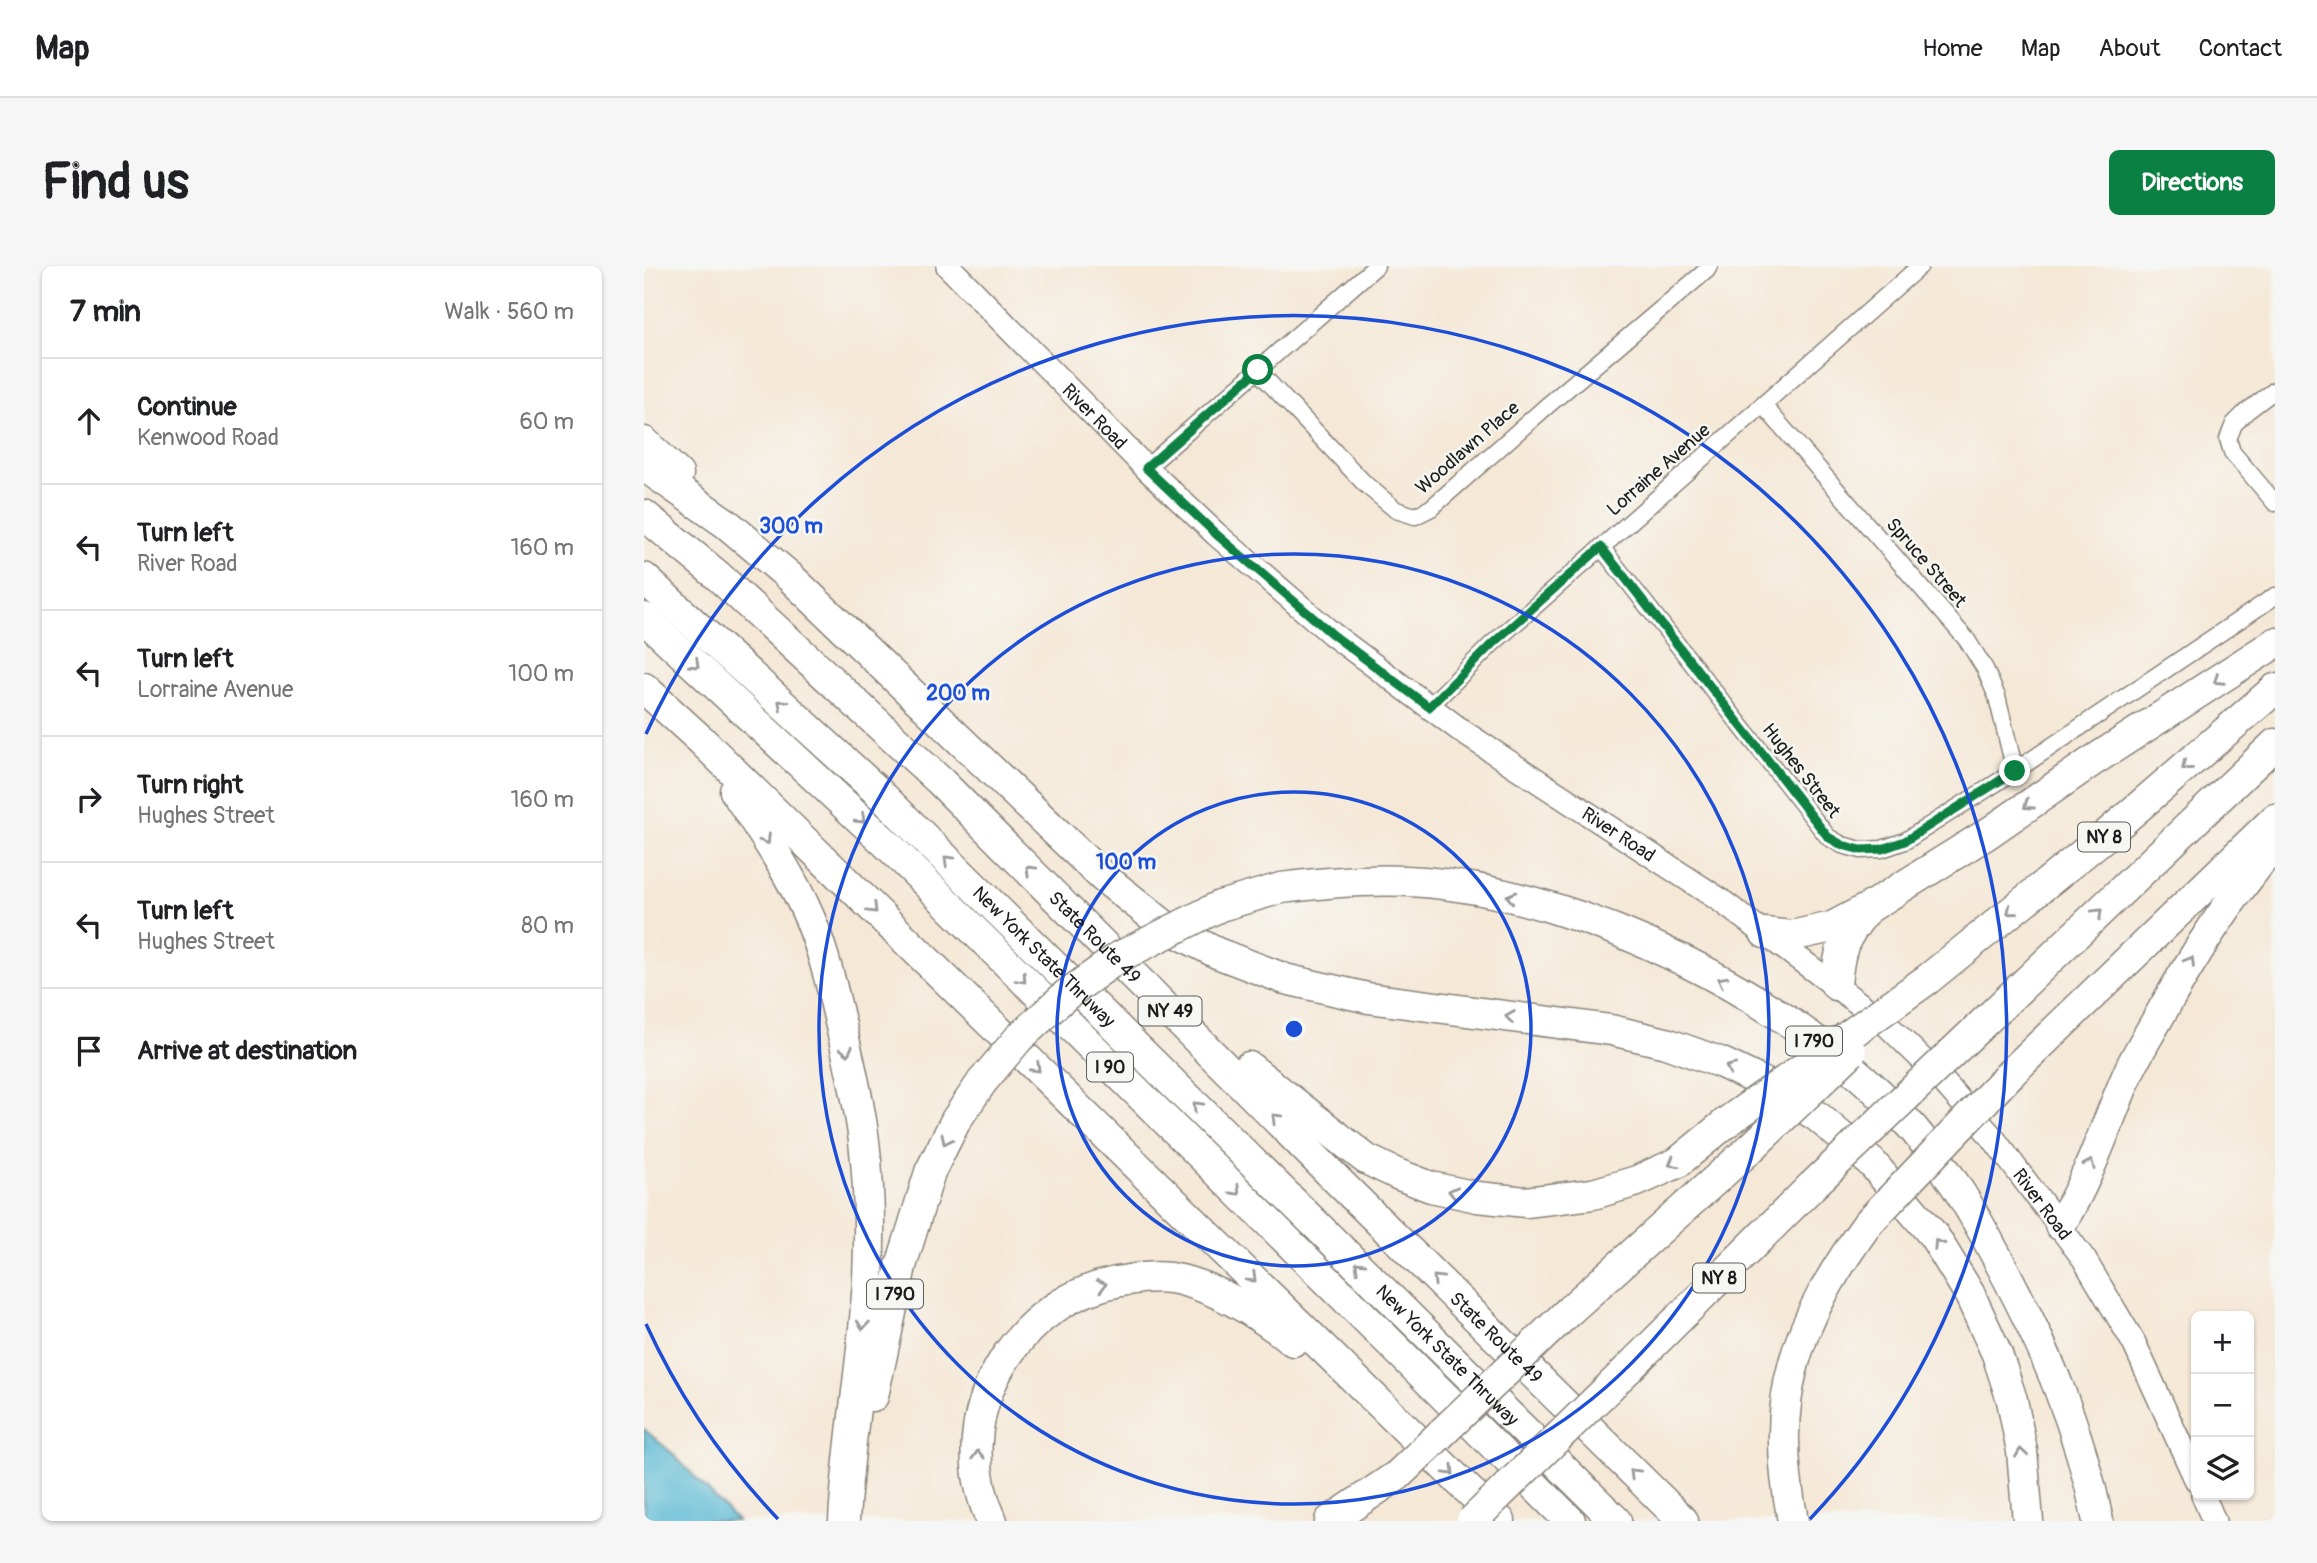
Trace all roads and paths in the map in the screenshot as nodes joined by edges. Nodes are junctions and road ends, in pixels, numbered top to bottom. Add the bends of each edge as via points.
1 (948, 266) edge
2 (1376, 266) edge
3 (1709, 266) edge
4 (1920, 266) edge
5 (1258, 370) junction
6 (2275, 390) edge
7 (1763, 405) junction
8 (644, 443) edge
9 (644, 466) edge
10 (1146, 468) junction
11 (2275, 503) edge
12 (644, 514) edge
13 (727, 524) junction
14 (1601, 547) junction
15 (644, 578) edge
16 (2275, 596) edge
17 (644, 618) edge
18 (2275, 643) edge
19 (644, 688) edge
20 (2275, 689) edge
21 (1429, 707) junction
22 (702, 741) junction
23 (2275, 744) edge
24 (2275, 765) edge
25 (2015, 771) junction
26 (2275, 819) edge
27 (2192, 825) junction
28 (2275, 844) edge
29 (1870, 906) junction
30 (1765, 933) junction
31 (1928, 979) junction
32 (1836, 985) junction
33 (1145, 986) junction
34 (1948, 1172) junction
35 (2060, 1226) junction
36 (1406, 1428) junction
37 (2191, 1468) edge
38 (1398, 1475) junction
39 (2205, 1500) edge
40 (846, 1521) edge
41 (992, 1521) edge
42 (1330, 1521) edge
43 (1356, 1521) edge
44 (1472, 1521) edge
45 (1500, 1521) edge
46 (1570, 1521) edge
47 (1616, 1521) edge
48 (1683, 1521) edge
49 (1793, 1521) edge
50 (2028, 1521) edge
51 (2098, 1521) edge
52 (2118, 1521) edge
53 (2214, 1521) edge

1 - 10 main road, River Road
2 - 5 street
3 - 5 street, Woodlawn Place via 1432,508 1415,516 1396,510 1365,484
4 - 7 street, Lorraine Avenue
5 - 10 street
6 - 11 street via 2234,424 2228,439 2232,452
7 - 14 street, Lorraine Avenue
7 - 25 street, Spruce Street via 1967,640 1997,697
8 - 13 highway
9 - 13 highway
10 - 21 main road, River Road via 1332,634
33 -> 12 highway, State Route 49 / NY 49 via 942,782
50 -> 13 highway via 2012,1400 1969,1293 1934,1237 1872,1163 1818,1117 1772,1087 1666,1043 1611,1030 1368,998 1285,979 1217,953 1165,926 1103,877 790,578
14 - 21 street, Lorraine Avenue
14 - 25 street, Hughes Street via 1828,837 1842,845 1882,849 1905,841
47 -> 15 highway, New York State Thruway / I 90 via 876,790
16 - 25 street, Hughes Street
17 -> 46 highway, New York State Thruway / I 90 via 889,846
18 -> 29 highway
19 - 22 highway
20 -> 31 highway, NY 8 via 2105,836
21 - 30 main road, River Road
22 -> 36 highway
22 -> 40 highway via 784,868 810,920 853,1079 867,1174 868,1278 847,1468
23 - 27 highway, NY 8
24 - 27 highway
26 - 49 highway, bridge via 2011,1073 1868,1223 1821,1293 1800,1340 1785,1400 1783,1443
44 -> 27 highway, NY 8, bridge via 1812,1186
35 -> 28 highway via 2132,1067 2195,952
29 - 30 highway via 1832,927 1791,936
29 - 32 highway via 1850,930 1839,954
30 - 32 main road, River Road
31 -> 33 highway, bridge via 1727,1122 1677,1163 1593,1194 1525,1202 1477,1198 1431,1186 1366,1159
31 - 38 highway, NY 8, bridge
32 - 35 main road, River Road via 1885,1023 1934,1071 1993,1138
48 -> 33 highway, State Route 49 / NY 49
34 -> 40 highway, I 790, bridge via 1900,1115 1847,1066 1741,991 1595,922 1510,896 1423,882 1281,888 1220,906 1119,957 1066,995 1019,1038 956,1120 930,1172 901,1266
34 - 51 highway, I 790 via 2049,1360 2080,1444
34 - 52 highway via 2030,1284 2062,1346 2085,1406
35 - 37 main road, River Road via 2134,1343
41 -> 36 highway via 981,1487 977,1449 979,1419 994,1377 1016,1341 1044,1314 1081,1291 1110,1282 1145,1277 1180,1280 1219,1293 1260,1315
36 -> 45 highway
38 - 42 highway
38 - 43 highway, NY 8
39 - 53 main road

